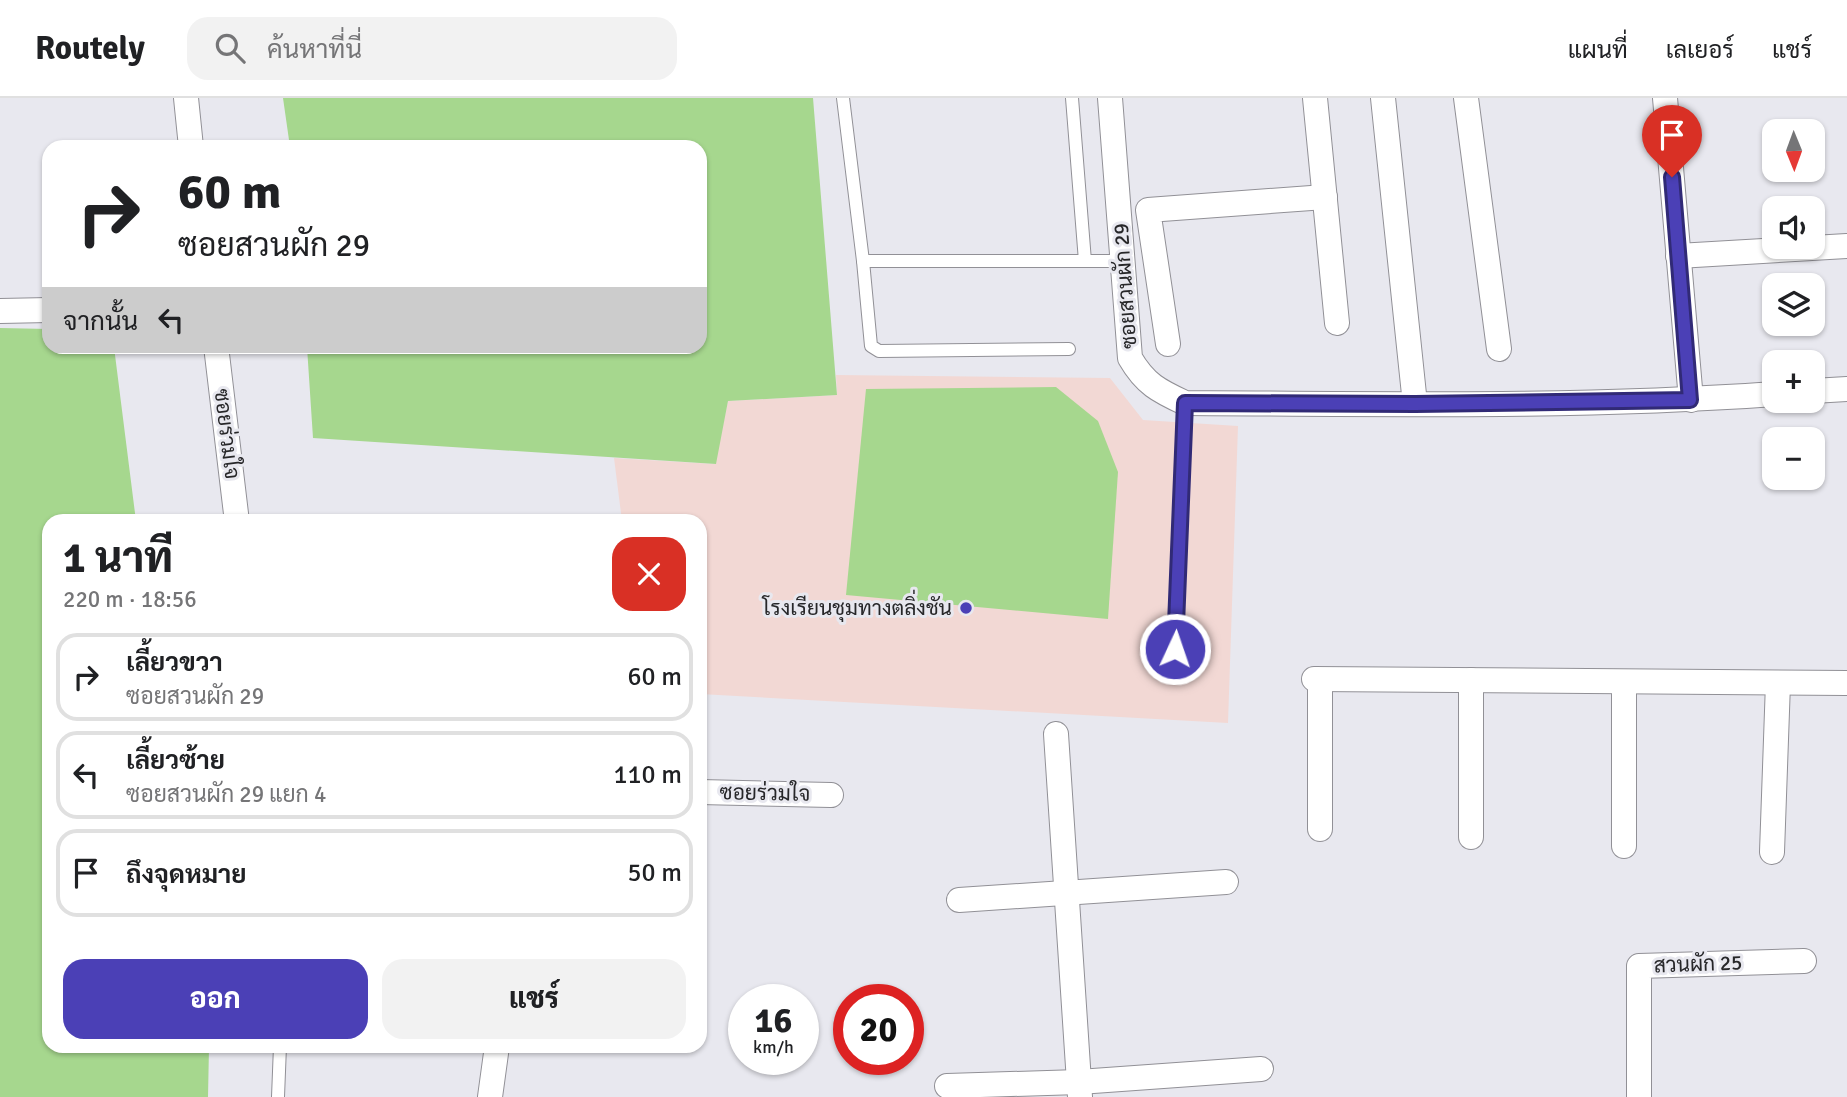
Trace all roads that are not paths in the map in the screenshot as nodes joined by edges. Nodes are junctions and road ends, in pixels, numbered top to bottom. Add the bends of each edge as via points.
1 (186, 98) edge
2 (843, 98) edge
3 (1072, 98) edge
4 (1110, 98) edge
5 (1315, 98) edge
6 (1383, 98) edge
7 (1466, 98) edge
8 (1665, 98) edge
9 (190, 140) edge
10 (1325, 197) junction
11 (1847, 246) edge
12 (1678, 256) junction
13 (863, 261) junction
14 (1085, 261) junction
15 (1124, 261) junction
16 (42, 310) edge
17 (0, 311) edge
18 (1337, 323) dead end
19 (1168, 344) dead end
20 (1069, 349) dead end
21 (1499, 349) dead end
22 (217, 354) edge
23 (1847, 389) edge
24 (1825, 390) edge
25 (1762, 395) edge
26 (1690, 400) junction
27 (1185, 403) junction
28 (1415, 404) junction
29 (236, 514) edge
30 (1175, 649) dead end
31 (1471, 680) junction
32 (1624, 682) junction
33 (1778, 683) junction
34 (1847, 684) edge
35 (1056, 734) dead end
36 (707, 792) edge
37 (831, 795) dead end
38 (1320, 829) dead end
39 (1471, 837) dead end
40 (1624, 846) dead end
41 (1772, 852) dead end
42 (1226, 882) dead end
43 (1067, 892) junction
44 (960, 900) dead end
45 (1804, 961) dead end
46 (280, 1053) edge
47 (496, 1053) edge
48 (1261, 1069) dead end
49 (947, 1086) dead end
50 (1080, 1089) edge
51 (278, 1097) edge
52 (490, 1097) edge
53 (1639, 1097) edge

1 - 9 street
2 - 13 lane
3 - 14 lane
4 - 15 street, ซอยสวนผัก 29
5 - 10 street
6 - 28 street
7 - 21 street
8 - 12 street
10 - 18 street
10 - 19 street via 1148,210
11 - 12 street
12 - 26 street
13 - 14 lane
13 - 20 lane via 874,349
14 - 15 lane
15 - 27 street, ซอยสวนผัก 29 via 1130,358 1140,376
16 - 17 street
22 - 29 street, ซอยร่วมใจ
23 - 24 street
25 - 26 street, ซอยสวนผัก 29
26 - 28 street, ซอยสวนผัก 29
27 - 28 street, ซอยสวนผัก 29
27 - 30 lane
31 - 32 street
31 - 38 street via 1317,679
31 - 39 street
32 - 33 street
32 - 40 street
33 - 34 street
33 - 41 street
35 - 43 street
36 - 37 street, ซอยร่วมใจ
42 - 43 street
43 - 44 street
43 - 50 street
45 - 53 street, สวนผัก 25 via 1639,966
46 - 51 lane
47 - 52 street
48 - 50 street
49 - 50 street

